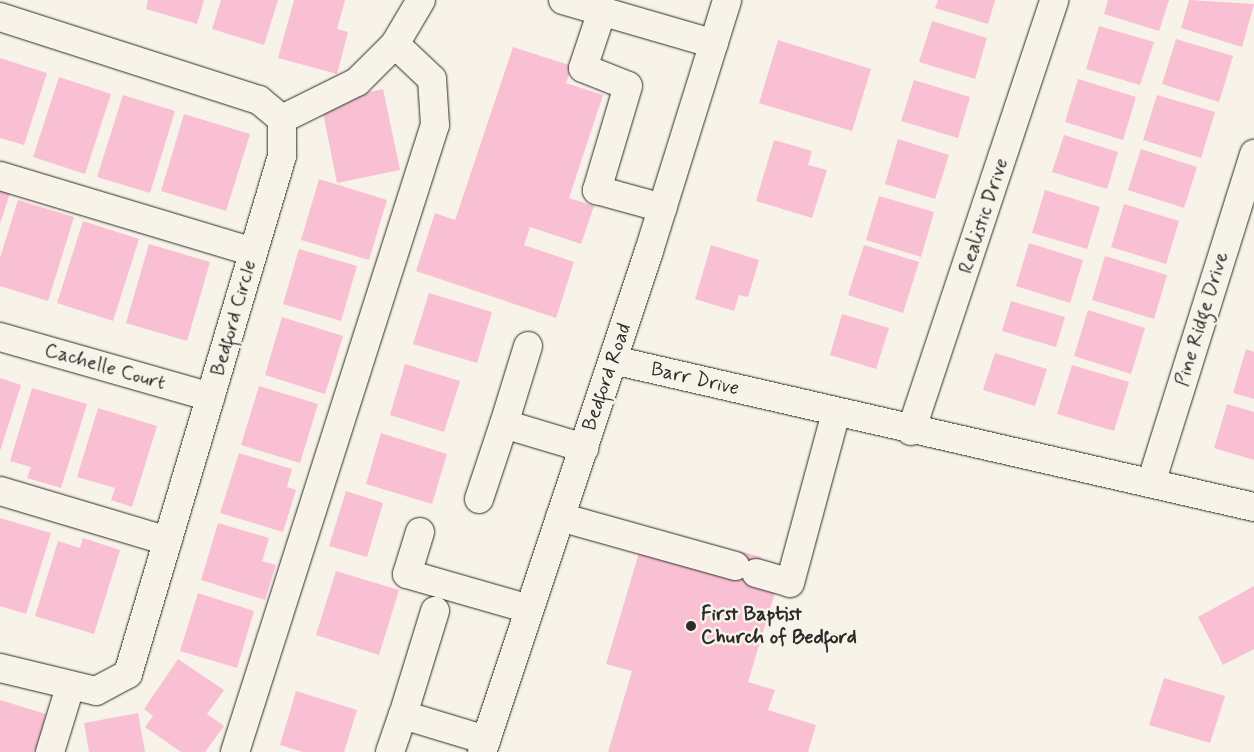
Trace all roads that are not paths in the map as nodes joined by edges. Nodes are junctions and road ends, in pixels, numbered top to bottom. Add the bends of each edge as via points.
1 (563, 0) edge
2 (727, 0) edge
3 (1054, 0) edge
4 (417, 1) edge
5 (632, 10) edge
6 (602, 11) junction
7 (0, 17) edge
8 (395, 44) junction
9 (714, 44) junction
10 (282, 119) junction
11 (1254, 154) edge
12 (0, 176) edge
13 (663, 208) junction
14 (254, 252) junction
15 (0, 337) edge
16 (528, 346) dead end
17 (613, 360) junction
18 (211, 397) junction
19 (836, 413) junction
20 (504, 424) junction
21 (911, 431) junction
22 (584, 448) junction
23 (1151, 483) junction
24 (0, 491) edge
25 (479, 499) dead end
26 (1254, 507) edge
27 (560, 517) junction
28 (420, 532) dead end
29 (168, 542) junction
30 (529, 609) junction
31 (435, 611) dead end
32 (0, 668) edge
33 (70, 687) junction
34 (403, 715) junction
35 (484, 746) edge
36 (50, 752) edge
37 (235, 752) edge
38 (390, 752) edge

1 - 6 street
2 - 9 street, Bedford Road
3 - 21 street, Realistic Drive
4 - 8 street
5 - 6 street
5 - 9 street
6 - 13 street via 583,68 628,86 597,190
7 - 10 street via 224,85 259,100
8 - 10 street via 357,82
8 - 37 street via 432,79 435,125
9 - 13 street, Bedford Road
10 - 14 street, Bedford Circle via 282,156
11 - 23 street, Pine Ridge Drive
12 - 14 street
13 - 17 street, Bedford Road
14 - 18 street, Bedford Circle
15 - 18 street, Cachelle Court
16 - 20 street
17 - 19 street, Barr Drive
17 - 22 street, Bedford Road
18 - 29 street, Bedford Circle
19 - 21 street, Barr Drive
19 - 27 street via 790,583
20 - 22 street
20 - 25 street
21 - 23 street, Barr Drive
22 - 27 street, Bedford Road
23 - 26 street, Barr Drive
24 - 29 street
27 - 30 street, Bedford Road
28 - 30 street via 407,574
29 - 33 street, Bedford Circle via 128,674 96,691
30 - 35 street, Bedford Road
31 - 34 street
32 - 33 street, Bedford Circle
33 - 36 street
34 - 35 street
34 - 38 street

